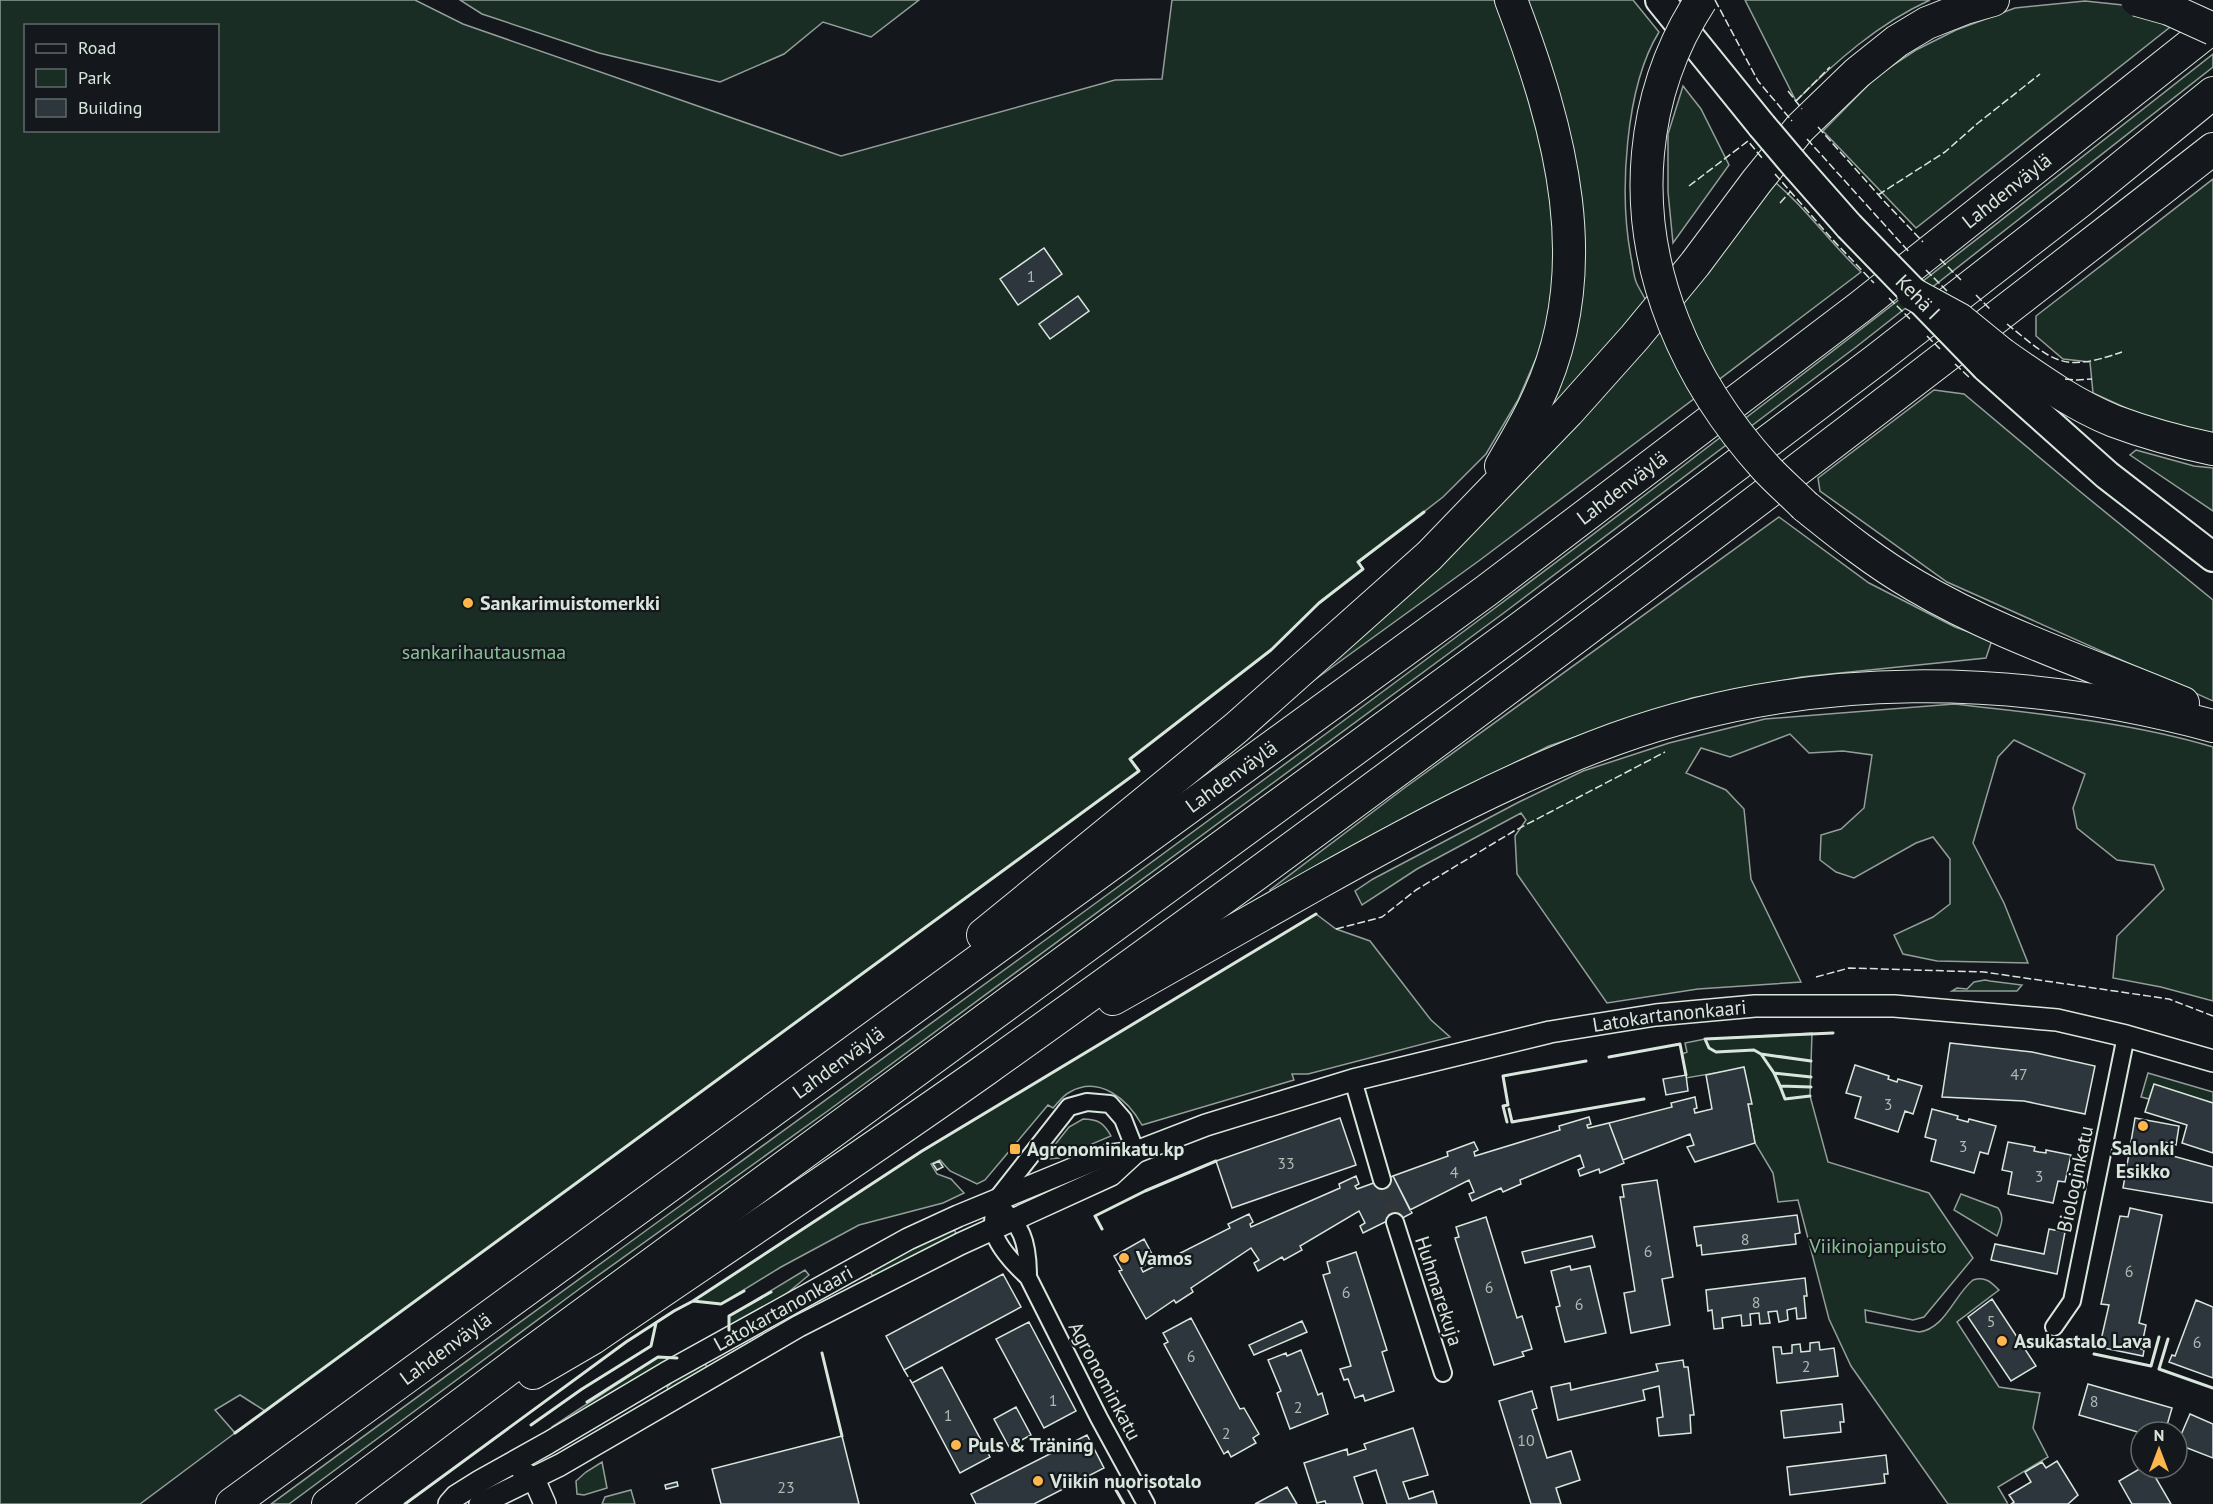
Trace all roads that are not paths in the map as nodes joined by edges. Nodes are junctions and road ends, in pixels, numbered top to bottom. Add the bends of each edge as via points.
1 (1511, 0) edge
2 (1660, 0) edge
3 (1701, 0) edge
4 (1993, 0) edge
5 (2137, 0) edge
6 (2213, 28) edge
7 (2213, 93) edge
8 (2213, 149) edge
9 (1914, 294) joint
10 (1994, 361) junction
11 (2213, 448) edge
12 (1429, 556) junction
13 (2213, 557) edge
14 (2213, 716) edge
15 (2213, 726) edge
16 (2126, 1036) junction
17 (2213, 1061) edge
18 (978, 1074) junction
19 (814, 1080) junction
20 (1353, 1080) junction
21 (1136, 1152) junction
22 (1382, 1180) tunnel mouth
23 (995, 1201) junction
24 (1014, 1219) junction
25 (1395, 1222) tunnel mouth
26 (993, 1228) junction
27 (1028, 1277) junction
28 (2054, 1327) dead end
29 (1443, 1373) dead end
30 (417, 1439) junction
31 (510, 1465) junction
32 (534, 1479) junction
33 (512, 1497) edge
34 (232, 1504) edge
35 (328, 1504) edge
36 (448, 1504) edge
37 (480, 1504) edge
38 (545, 1504) edge
39 (1146, 1504) edge

1 - 12 highway via 1557,142 1570,235 1568,294 1537,401 1501,466
2 - 9 highway, Kehä I, bridge via 1796,166
3 - 14 highway, bridge via 1667,69 1652,125 1646,201 1655,264 1673,323 1705,386 1733,426 1766,468 1805,506 1862,552 1917,587 2040,645
4 - 12 highway via 1927,23 1897,41 1857,73 1800,129 1635,337
5 - 6 highway, bridge
6 - 19 highway, Lahdenväylä via 1869,300 1486,591
7 - 30 highway via 1876,360 1519,629
8 - 18 highway via 1678,561
9 - 10 highway, bridge via 1959,319
10 - 11 highway via 2113,420 2148,433
10 - 13 highway via 2107,475
12 - 19 highway via 1236,728 1018,904
15 - 18 highway via 2066,694 1947,686 1805,694 1691,717 1617,738 1472,800
16 - 17 street, Latokartanonkaari
16 - 20 street, Latokartanonkaari via 2057,1020 1961,1011 1857,1005 1755,1006 1656,1015 1550,1032
16 - 28 street, Biologinkatu via 2072,1301
18 - 30 highway via 593,1338
19 - 34 highway, Lahdenväylä
20 - 21 street, Latokartanonkaari via 1206,1125
20 - 22 street
21 - 23 street, Latokartanonkaari via 1104,1156
21 - 23 street via 1123,1119 1110,1104 1086,1102 1069,1107
21 - 24 street, Latokartanonkaari via 1112,1175
23 - 24 street, Agronominkatu
23 - 26 street
23 - 31 street, Latokartanonkaari via 872,1258
24 - 26 street, Latokartanonkaari
24 - 27 street, Agronominkatu via 1028,1254
25 - 29 street, Huhmarekuja
26 - 27 street, Agronominkatu via 1011,1261
26 - 32 street, Latokartanonkaari via 778,1338
27 - 39 street, Agronominkatu
30 - 35 highway
31 - 32 street
31 - 33 street
31 - 36 street, Latokartanonkaari
32 - 33 street, Latokartanonkaari
32 - 38 street
33 - 37 street, Latokartanonkaari

